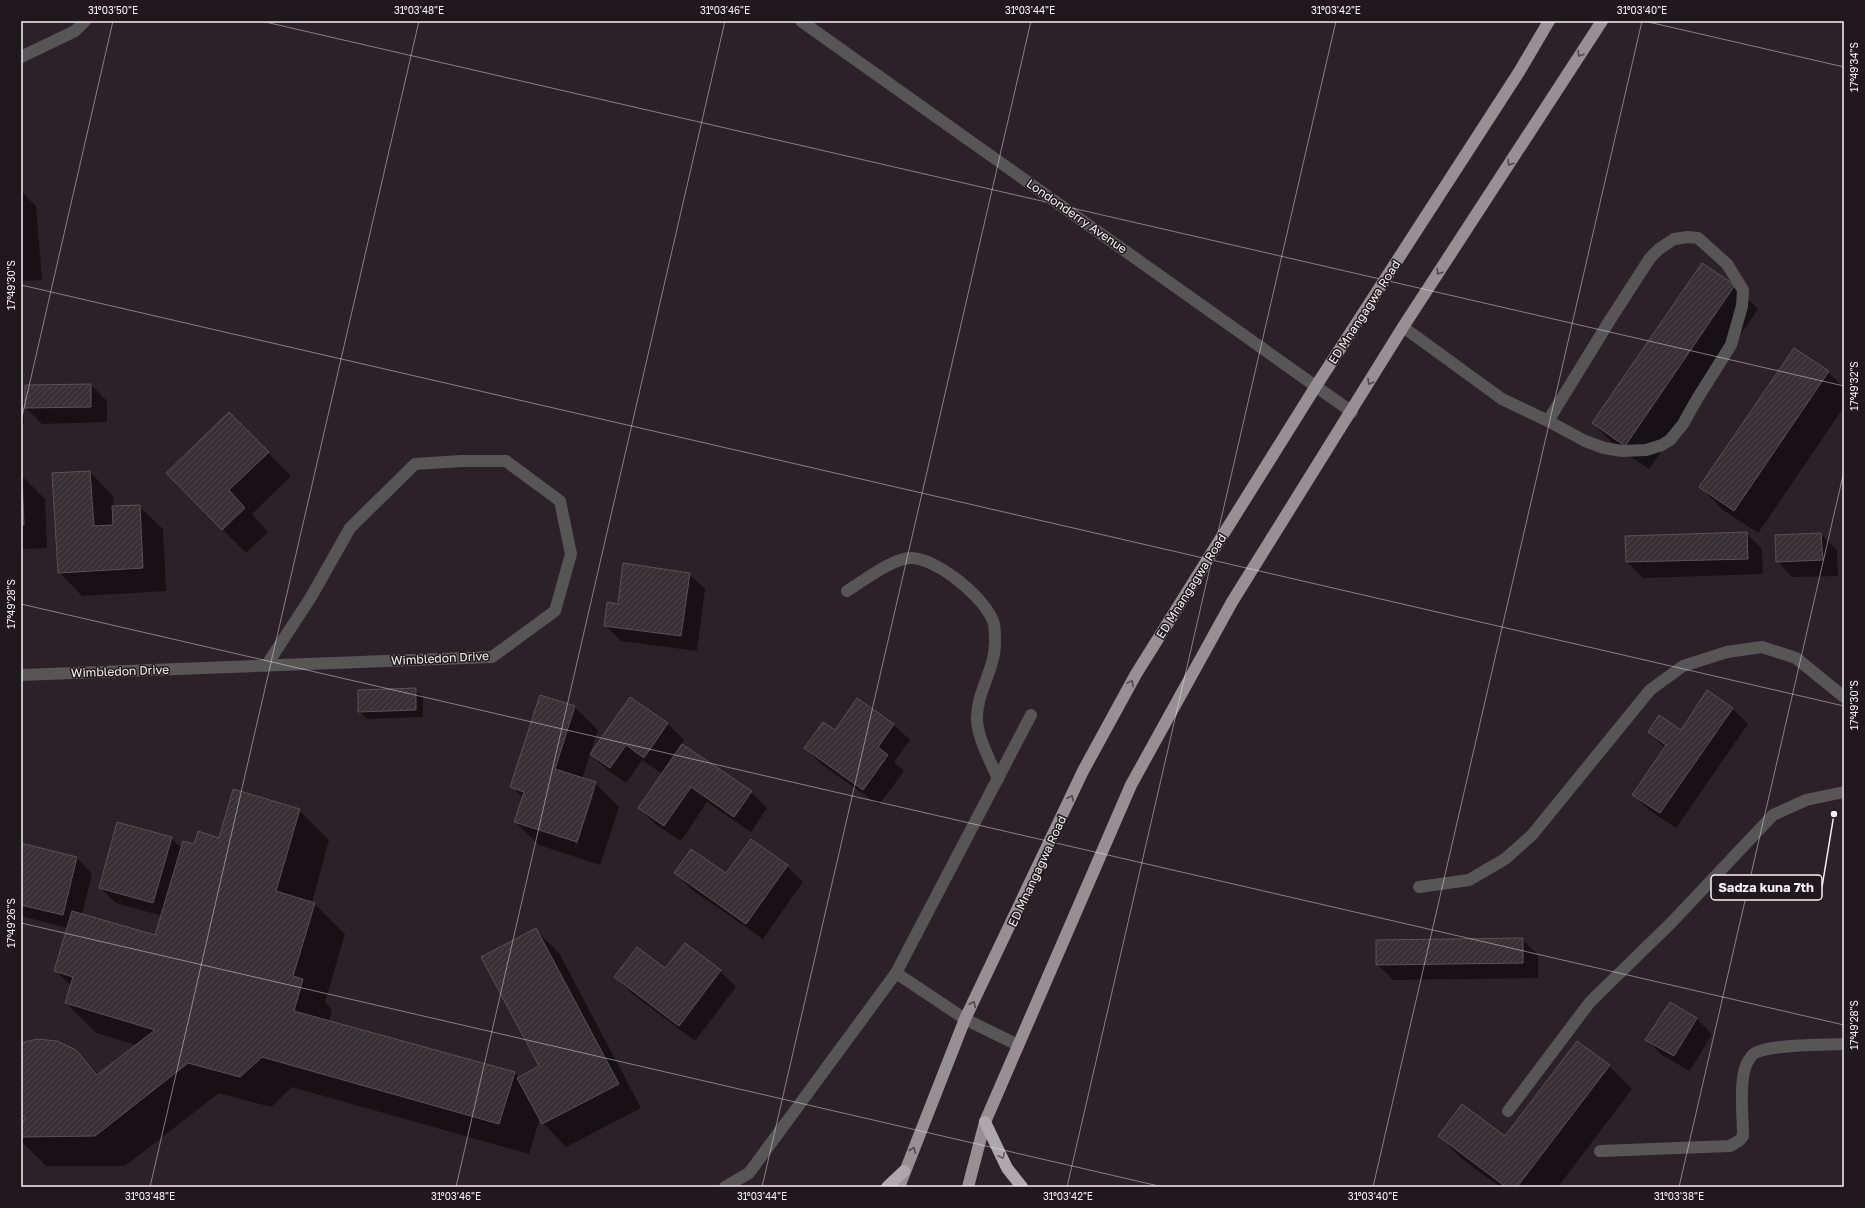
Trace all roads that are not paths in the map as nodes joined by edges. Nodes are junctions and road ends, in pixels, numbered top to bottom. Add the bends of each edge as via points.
1 (85, 21) edge
2 (802, 21) edge
3 (1549, 21) edge
4 (1602, 21) edge
5 (21, 57) edge
6 (1403, 327) junction
7 (1316, 386) junction
8 (1352, 412) junction
9 (1548, 421) junction
10 (848, 591) dead end
11 (266, 666) junction
12 (21, 675) edge
13 (1844, 697) edge
14 (1031, 715) dead end
15 (998, 779) junction
16 (1844, 792) edge
17 (1419, 887) dead end
18 (896, 974) junction
19 (965, 1019) junction
20 (1844, 1044) edge
21 (1018, 1045) junction
22 (1508, 1111) dead end
23 (985, 1122) junction
24 (1600, 1151) dead end
25 (904, 1171) junction
26 (725, 1187) edge
27 (887, 1187) edge
28 (899, 1187) edge
29 (968, 1187) edge
30 (1022, 1187) edge

1 - 5 street via 75,31
2 - 7 street, Londonderry Avenue
3 - 7 main road, ED Mnangagwa Road via 1519,72
4 -> 6 main road
6 -> 8 main road
6 - 9 street via 1502,399
7 - 8 street, Londonderry Avenue
19 -> 7 main road, ED Mnangagwa Road via 1083,771 1136,674
8 - 21 main road via 1232,602 1131,785
9 - 9 street via 1626,295 1650,258 1659,249 1674,239 1698,238 1727,264 1743,290 1742,306 1731,345 1683,424 1670,440 1646,450 1604,448
10 - 15 street via 890,564 911,558 934,565 959,581 982,602 994,624 995,642 994,660 977,718 978,728
11 - 11 street, Wimbledon Drive via 311,597 350,528 415,464 461,460 506,461 560,501 571,554 555,611 492,657
11 - 12 street, Wimbledon Drive
13 - 17 street via 1796,658 1762,647 1727,652 1683,666 1650,690 1532,835 1505,859 1469,880
14 - 15 street
15 - 18 street
16 - 22 street via 1806,800 1773,814 1671,923 1590,1002
18 - 19 street
18 - 26 street via 749,1173
19 - 21 street
25 -> 19 main road, ED Mnangagwa Road
20 - 24 street via 1770,1048 1755,1053 1746,1066 1742,1098 1743,1136 1730,1146
21 - 23 main road
23 - 29 main road
23 -> 30 highway via 1007,1168
25 - 27 highway
25 - 28 main road, ED Mnangagwa Road

